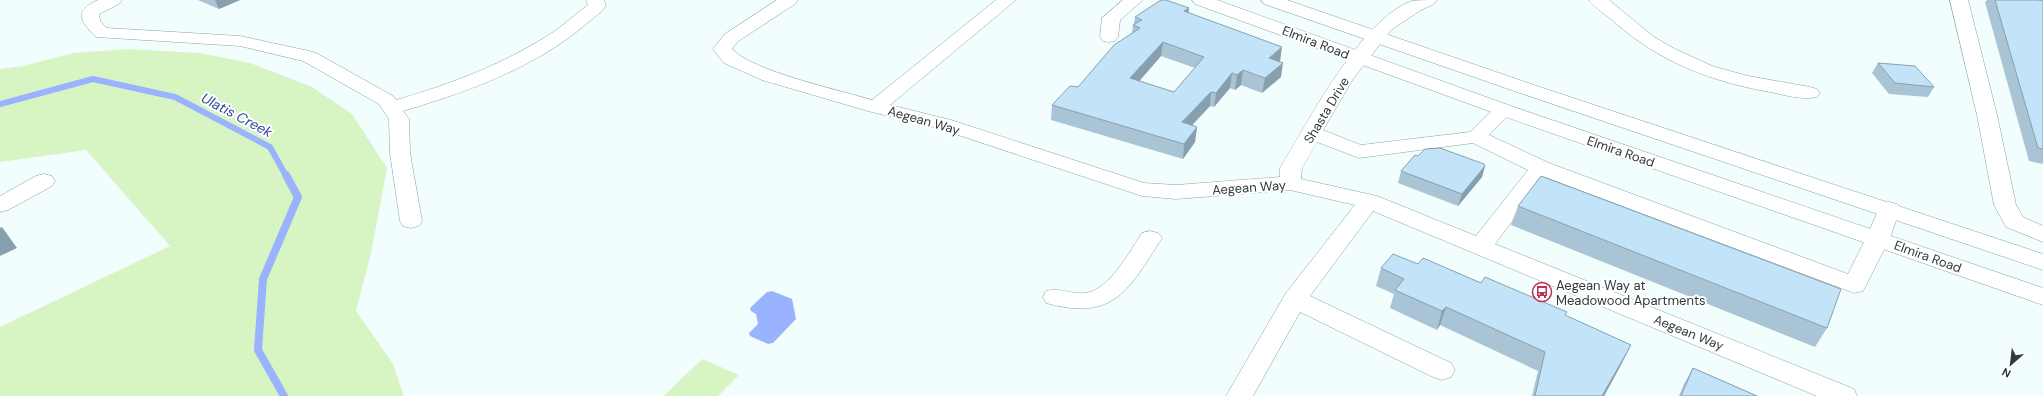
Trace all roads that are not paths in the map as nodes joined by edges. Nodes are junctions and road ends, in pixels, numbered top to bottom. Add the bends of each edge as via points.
1 (113, 0) edge
2 (595, 0) edge
3 (789, 0) edge
4 (1007, 0) edge
5 (1134, 0) edge
6 (1201, 0) edge
7 (1270, 0) edge
8 (1428, 0) edge
9 (1598, 0) edge
10 (1959, 0) edge
11 (1109, 37) dead end
12 (1377, 37) junction
13 (1360, 59) junction
14 (1810, 93) dead end
15 (875, 107) junction
16 (392, 108) junction
17 (1504, 110) junction
18 (1312, 133) junction
19 (1476, 137) junction
20 (1541, 168) junction
21 (44, 181) dead end
22 (1290, 183) junction
23 (1369, 201) junction
24 (0, 205) edge
25 (1888, 209) junction
26 (411, 221) dead end
27 (2043, 235) edge
28 (1150, 238) dead end
29 (1878, 238) junction
30 (1481, 246) junction
31 (2043, 262) edge
32 (1055, 297) dead end
33 (2043, 297) edge
34 (1295, 299) junction
35 (1442, 370) dead end
36 (1240, 396) edge
37 (1844, 396) edge

1 - 16 street via 90,12 91,22 102,33 240,41 309,57 386,100
2 - 16 street via 597,6 562,34 519,60 442,94
3 - 15 street, Aegean Way via 731,38 722,49 731,59 769,76
4 - 15 street
5 - 11 street via 1111,18
6 - 13 street, Elmira Road
7 - 12 street, Elmira Road
8 - 12 street, Shasta Drive via 1385,26
9 - 14 street via 1648,40 1676,57 1714,74 1760,86
10 - 27 street via 1987,115 2005,205 2014,222
12 - 13 street, Shasta Drive
12 - 25 street, Elmira Road
13 - 17 street, Elmira Road
13 - 18 street, Shasta Drive via 1345,77
15 - 22 street, Aegean Way via 944,124 1142,189 1176,192
16 - 26 street via 399,119 400,153
17 - 19 street
17 - 29 street, Elmira Road
18 - 19 street via 1359,152
18 - 22 street, Shasta Drive via 1291,168
19 - 20 street
20 - 29 street via 1854,285
20 - 30 street
21 - 24 street
22 - 23 street, Aegean Way
23 - 30 street, Aegean Way
23 - 34 street
25 - 29 street
25 - 31 street, Elmira Road
28 - 32 street via 1115,288 1101,298 1084,301
29 - 33 street, Elmira Road
30 - 37 street, Aegean Way
34 - 35 street
34 - 36 street

